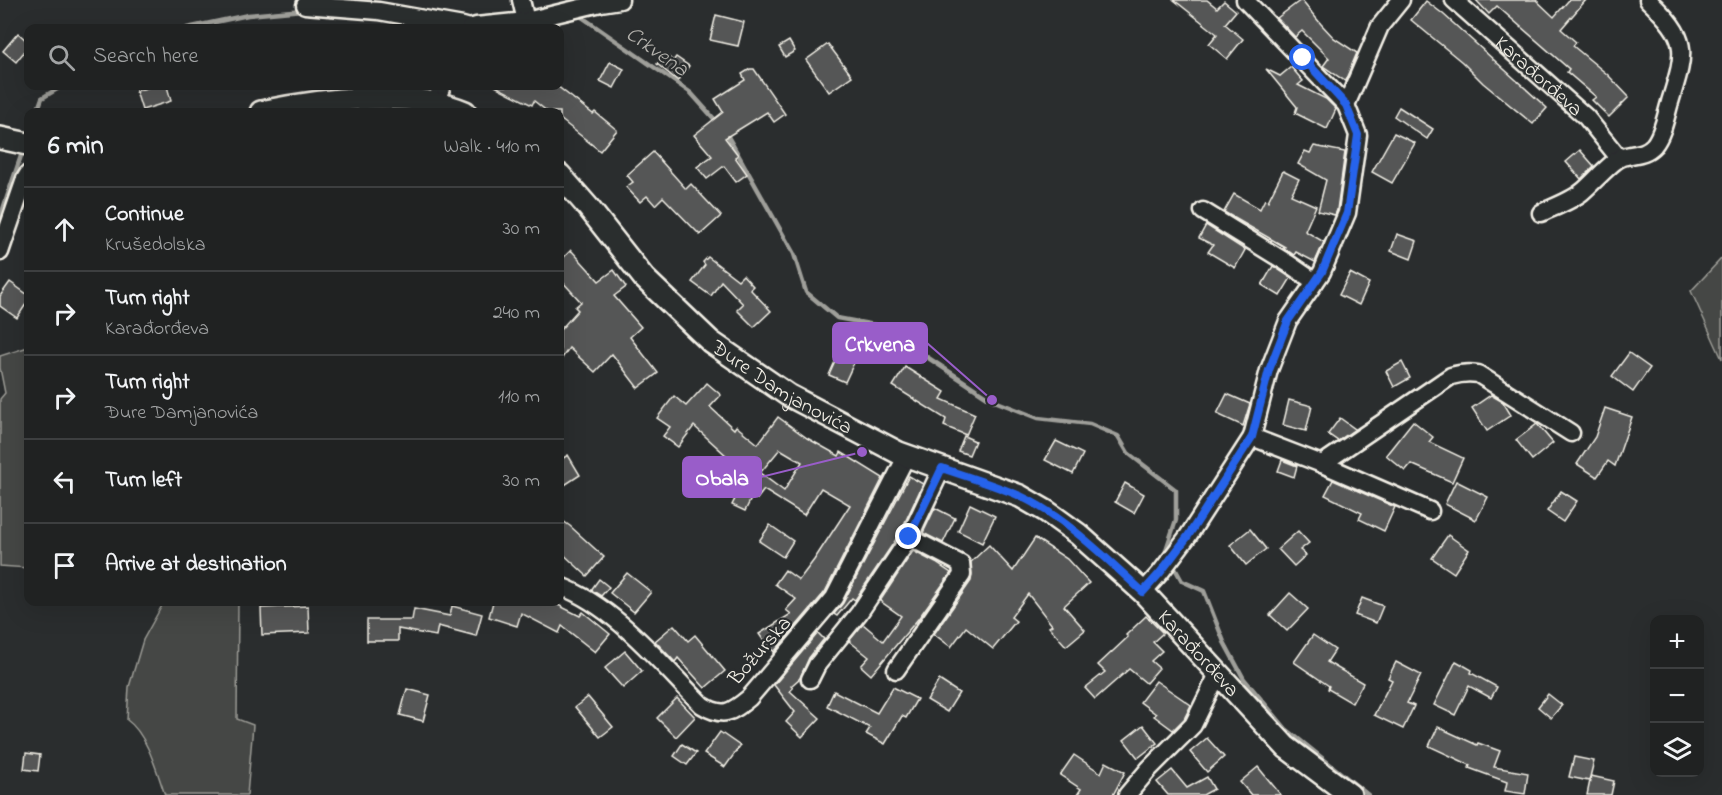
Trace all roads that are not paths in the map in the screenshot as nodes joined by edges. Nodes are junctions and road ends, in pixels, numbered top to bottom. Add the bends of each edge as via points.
1 (521, 0) edge
2 (620, 0) edge
3 (1245, 0) edge
4 (1401, 0) edge
5 (1454, 0) edge
6 (1648, 0) edge
7 (305, 5) dead end
8 (401, 7) edge
9 (526, 21) junction
10 (456, 24) edge
11 (496, 24) edge
12 (439, 94) edge
13 (1346, 105) junction
14 (286, 108) edge
15 (459, 108) edge
16 (1619, 158) junction
17 (564, 180) edge
18 (24, 182) edge
19 (1203, 211) dead end
20 (1541, 213) dead end
21 (0, 252) edge
22 (1315, 282) junction
23 (1571, 433) dead end
24 (1252, 437) junction
25 (907, 455) junction
26 (1322, 464) junction
27 (942, 468) junction
28 (1430, 512) dead end
29 (909, 537) junction
30 (564, 588) edge
31 (1143, 592) junction
32 (896, 670) dead end
33 (1218, 674) junction
34 (810, 679) dead end
35 (1127, 795) edge
36 (1350, 795) edge

1 - 9 street
2 - 9 street
3 - 13 street
4 - 13 street via 1380,26
5 - 16 street, Karađorđeva via 1586,117
6 - 16 street via 1679,37 1682,64 1655,144 1645,153
7 - 8 street
8 - 10 street
9 - 11 street
12 - 14 main road via 336,100
12 - 15 main road
13 - 22 street, Karađorđeva via 1358,135 1347,213
16 - 20 street via 1581,194
17 - 25 main road, Đure Damjanovića via 644,278 711,342 788,395
18 - 21 street
19 - 22 street
22 - 24 street, Karađorđeva via 1288,321 1269,370
23 - 26 street via 1469,372 1451,376
24 - 26 street
24 - 31 street, Karađorđeva via 1188,536
25 - 27 main road, Đure Damjanovića
25 - 30 street, Božurska via 834,598 749,698 734,710 721,713 702,705 626,629 582,595
26 - 28 street
27 - 29 street
27 - 31 main road, Đure Damjanovića via 1020,496 1046,511
29 - 32 street via 961,564 962,575
29 - 34 street
31 - 33 main road, Karađorđeva
33 - 35 street via 1193,725
33 - 36 main road, Karađorđeva via 1286,747

